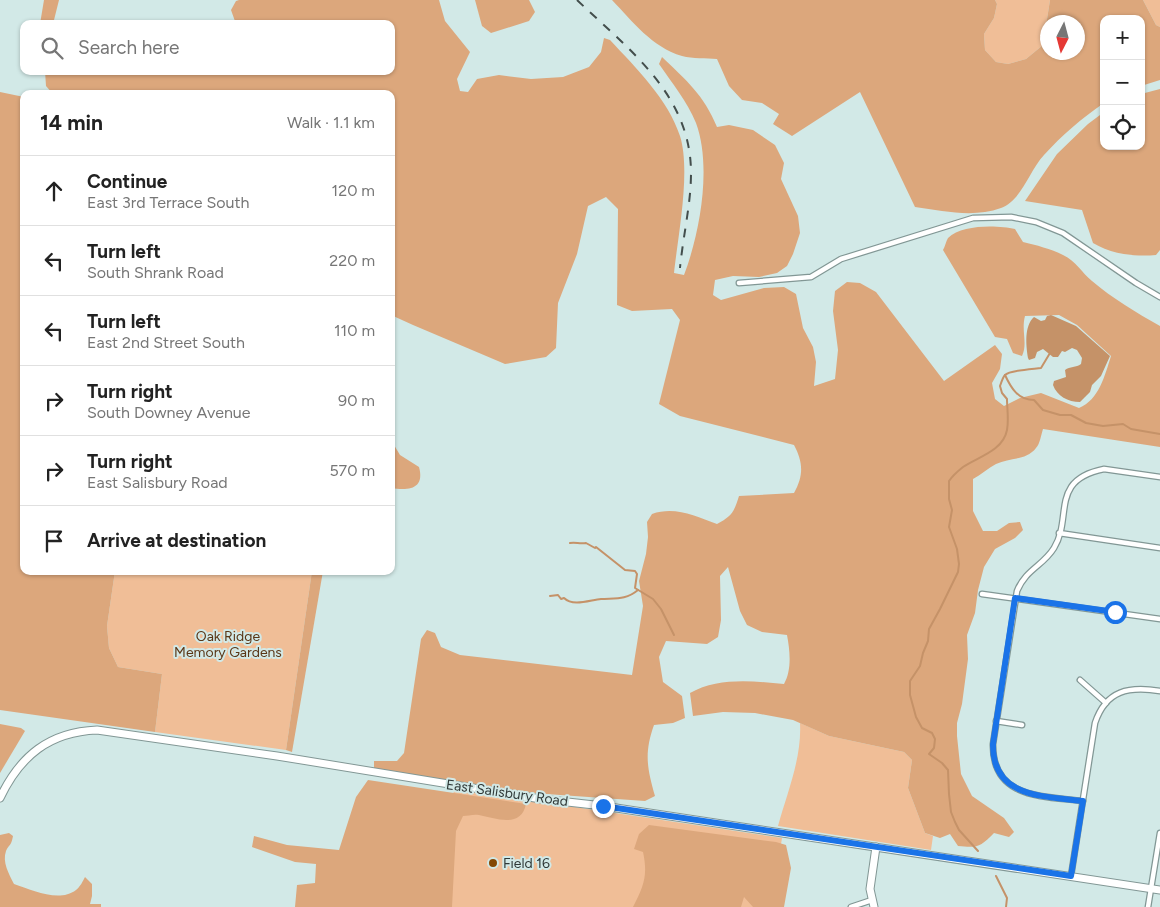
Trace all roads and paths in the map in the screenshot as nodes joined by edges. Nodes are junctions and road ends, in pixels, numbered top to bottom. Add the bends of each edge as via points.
1 (739, 283) dead end
2 (1160, 297) edge
3 (1160, 477) edge
4 (1059, 533) junction
5 (1160, 548) edge
6 (982, 594) dead end
7 (1015, 598) junction
8 (1160, 619) edge
9 (1080, 680) dead end
10 (1160, 691) edge
11 (1106, 703) junction
12 (996, 721) junction
13 (1022, 725) dead end
14 (0, 798) edge
15 (1083, 801) junction
16 (1160, 833) edge
17 (876, 847) junction
18 (1159, 848) edge
19 (1071, 876) junction
20 (1151, 888) junction
21 (1160, 890) edge
22 (873, 904) edge
23 (851, 907) edge
24 (1148, 907) edge

1 - 2 street via 811,277 841,259 973,218 1011,217 1036,222 1063,233
3 - 4 street via 1104,469 1086,475 1072,487 1065,499
4 - 5 street
4 - 7 street via 1050,554 1021,581
6 - 7 street
7 - 8 street
7 - 12 street
9 - 11 street
10 - 11 street via 1143,688 1121,691
11 - 15 street via 1095,723
12 - 13 street
12 - 15 street via 995,764 1010,785 1023,792
14 - 17 street, East Salisbury Road via 13,774 28,756 42,746 67,734 96,730 532,798
15 - 19 street
16 - 18 street
17 - 19 street, East Salisbury Road
17 - 22 street via 870,889
18 - 20 street
19 - 20 street, East Salisbury Road
20 - 21 street, East Salisbury Road
20 - 24 street
22 - 23 street

